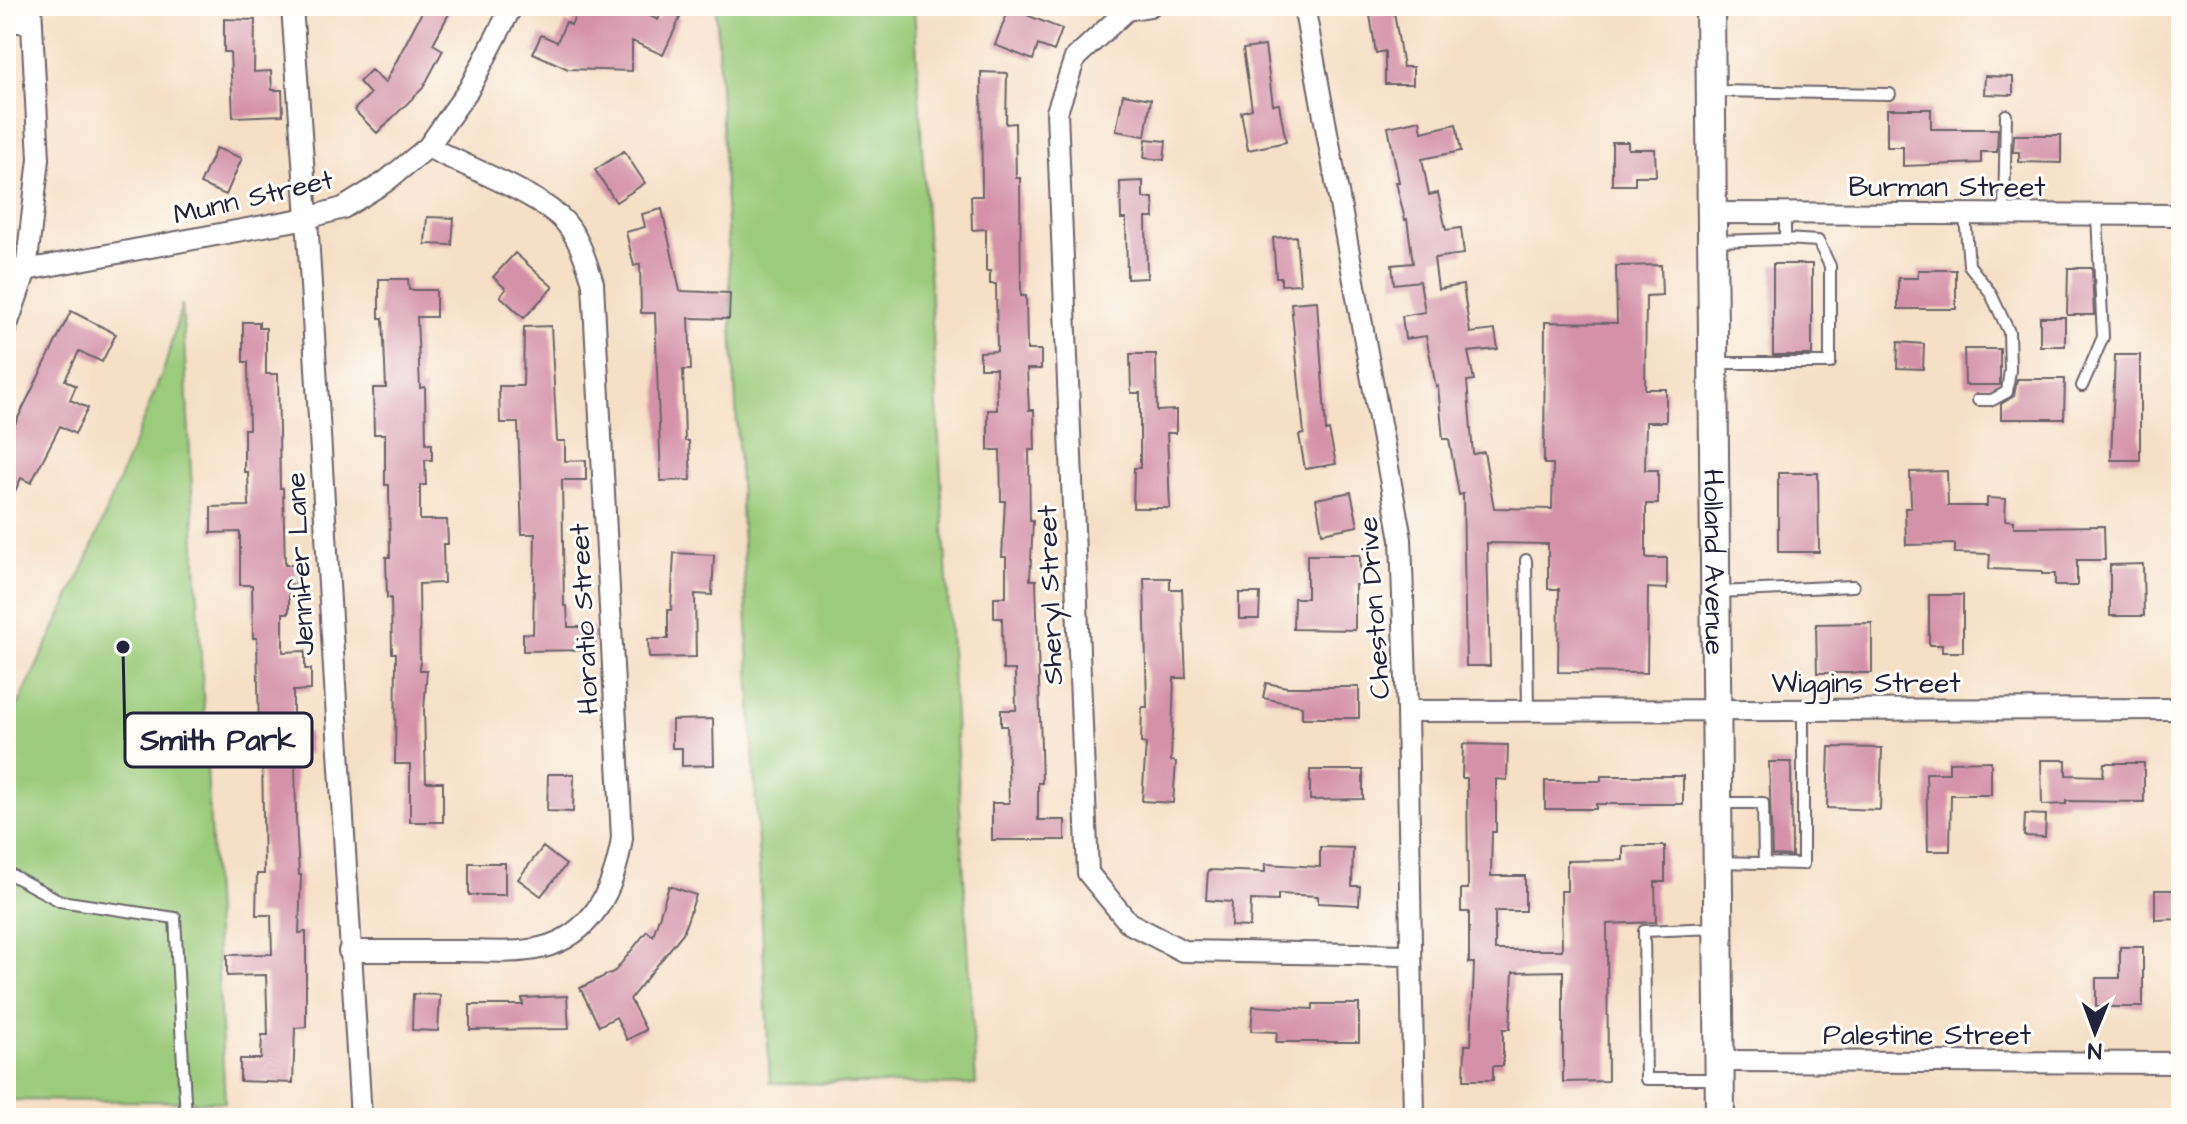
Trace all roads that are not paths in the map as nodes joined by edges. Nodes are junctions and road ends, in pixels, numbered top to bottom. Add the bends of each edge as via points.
1 (292, 6) edge
2 (512, 6) edge
3 (1150, 6) edge
4 (1304, 6) edge
5 (1710, 6) edge
6 (32, 14) edge
7 (6, 22) edge
8 (1711, 91) junction
9 (1890, 94) dead end
10 (2006, 115) dead end
11 (428, 147) junction
12 (1785, 213) junction
13 (2004, 215) junction
14 (2097, 215) junction
15 (2181, 215) edge
16 (1965, 216) junction
17 (307, 218) junction
18 (1712, 227) junction
19 (1785, 239) junction
20 (16, 270) edge
21 (6, 328) edge
22 (1714, 363) junction
23 (2082, 386) dead end
24 (1978, 400) dead end
25 (1526, 560) dead end
26 (1853, 586) dead end
27 (1716, 592) junction
28 (2181, 709) edge
29 (1717, 710) junction
30 (1803, 710) junction
31 (1407, 711) junction
32 (1528, 711) junction
33 (1718, 803) junction
34 (1718, 862) junction
35 (1764, 863) junction
36 (6, 872) edge
37 (1719, 928) junction
38 (349, 951) junction
39 (1410, 955) junction
40 (2181, 1063) edge
41 (1720, 1070) junction
42 (186, 1118) edge
43 (361, 1118) edge
44 (1414, 1118) edge
45 (1720, 1118) edge

1 - 17 street, Jennifer Lane
2 - 11 street, Munn Street via 469,89
3 - 39 street, Sheryl Street via 1127,10 1075,58 1057,112 1088,873 1129,923 1183,951
4 - 31 street, Cheston Drive via 1401,539
5 - 8 main road, Holland Avenue
6 - 7 street
6 - 20 street via 39,159
8 - 9 lane
8 - 18 main road, Holland Avenue
10 - 13 lane
11 - 17 street, Munn Street via 343,208
11 - 38 street, Horatio Street via 562,218 582,250 593,283 622,838 608,894 570,935 541,948
12 - 16 street, Burman Street
12 - 18 street, Burman Street
12 - 19 lane
13 - 14 street, Burman Street
13 - 16 street, Burman Street
14 - 15 street, Burman Street
14 - 23 lane via 2103,337
16 - 24 lane via 1969,265 1990,292 2009,332 2007,392
17 - 20 street, Munn Street
17 - 38 street, Jennifer Lane
18 - 19 lane
18 - 22 main road, Holland Avenue
19 - 22 lane via 1818,241 1830,266 1830,363
20 - 21 street
22 - 27 main road, Holland Avenue
25 - 32 lane
26 - 27 lane
27 - 29 main road, Holland Avenue
28 - 30 street, Wiggins Street
29 - 30 street, Wiggins Street
29 - 32 street, Wiggins Street
29 - 33 main road, Holland Avenue
30 - 35 lane via 1803,864
31 - 32 street, Wiggins Street
31 - 39 street, Cheston Drive
33 - 34 main road, Holland Avenue
33 - 35 lane via 1763,803
34 - 35 lane
34 - 37 main road, Holland Avenue
36 - 42 lane via 60,901 175,918
37 - 41 main road, Holland Avenue
37 - 41 lane via 1644,931 1646,1079
38 - 43 street, Jennifer Lane
39 - 44 street, Cheston Drive
40 - 41 street, Palestine Street
41 - 45 main road, Holland Avenue

